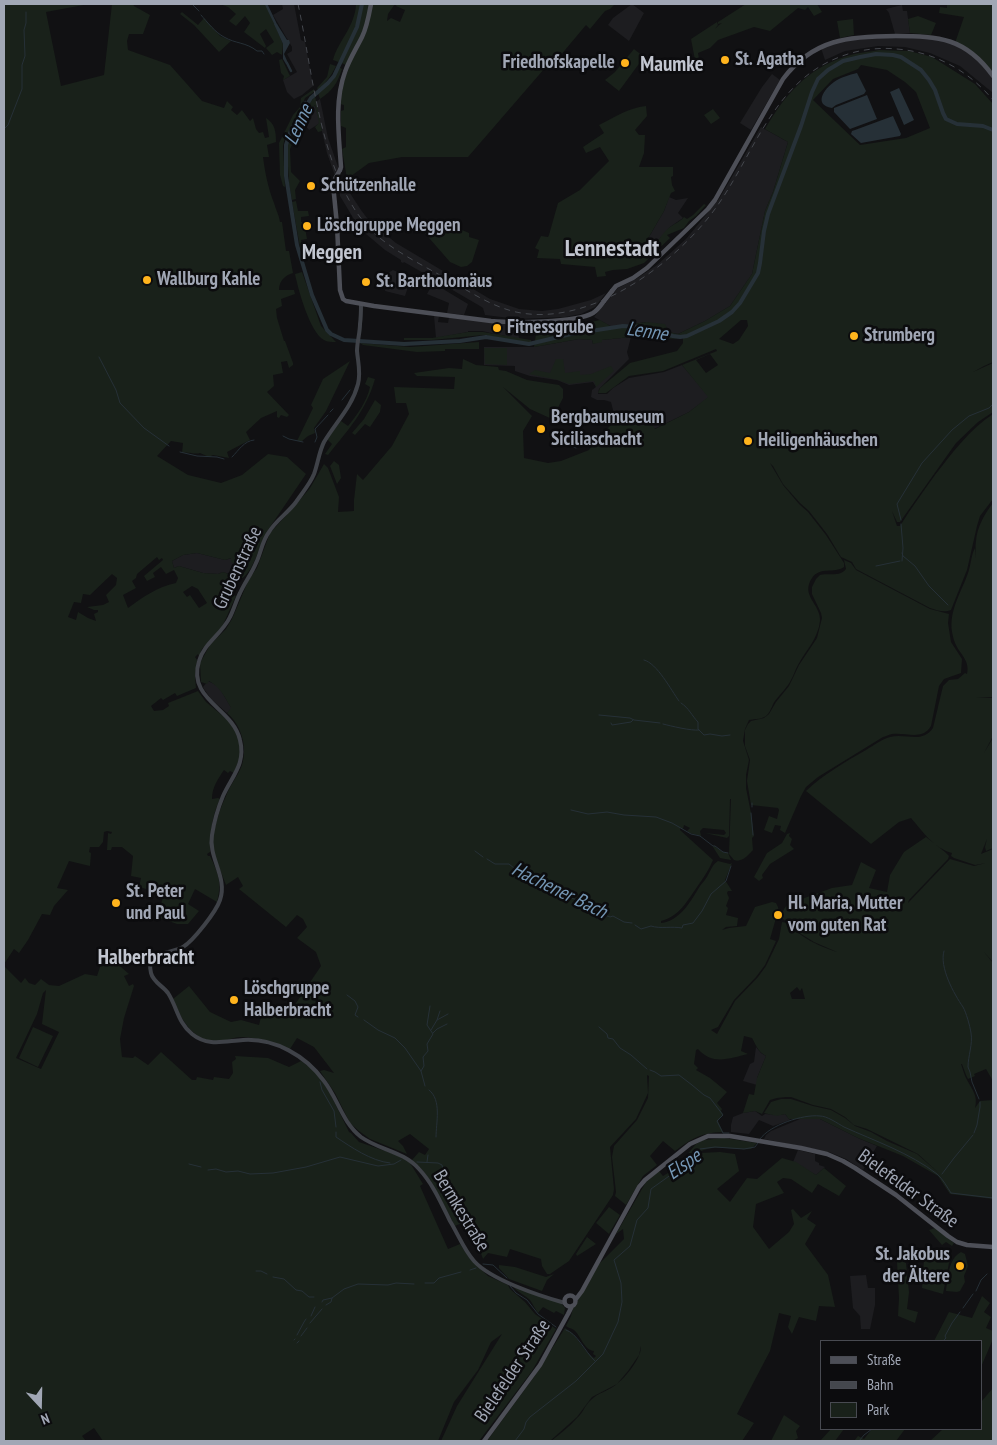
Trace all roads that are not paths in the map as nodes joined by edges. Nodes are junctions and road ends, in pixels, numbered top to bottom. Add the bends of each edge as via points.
1 (371, 4) edge
2 (993, 76) edge
3 (361, 304) junction
4 (404, 1156) joint
5 (993, 1247) edge
6 (574, 1297) junction
7 (567, 1303) junction
8 (484, 1441) edge

1 - 3 main road, bridge via 366,27 341,83 338,102 341,167 333,184 340,295 344,300
2 - 3 main road, bridge via 965,48 931,37 856,37 807,54 779,85 708,209 647,268 616,286 591,314 548,321 496,321
3 - 4 main road, Grubenstraße via 357,345 360,376 355,396 323,444 310,480 269,532 226,625 207,646 199,661 200,687 209,701 235,726 241,741 242,755 220,803 212,836 212,851 222,883 222,895 194,937 178,950 159,954 150,968 168,993 182,1022 194,1035 215,1043 252,1040 296,1054 316,1071 329,1088 354,1131 372,1143
4 - 7 main road, Bermkestraße via 426,1177 467,1252 481,1268 502,1280
5 - 6 main road, Bielefelder Straße via 952,1240 896,1195 843,1161 820,1152 719,1135 704,1137 690,1144 653,1172 640,1187 584,1287
6 - 7 main road via 569,1295
6 - 7 main road, Bielefelder Straße via 576,1303
7 - 8 main road, Bielefelder Straße via 567,1317 540,1365

